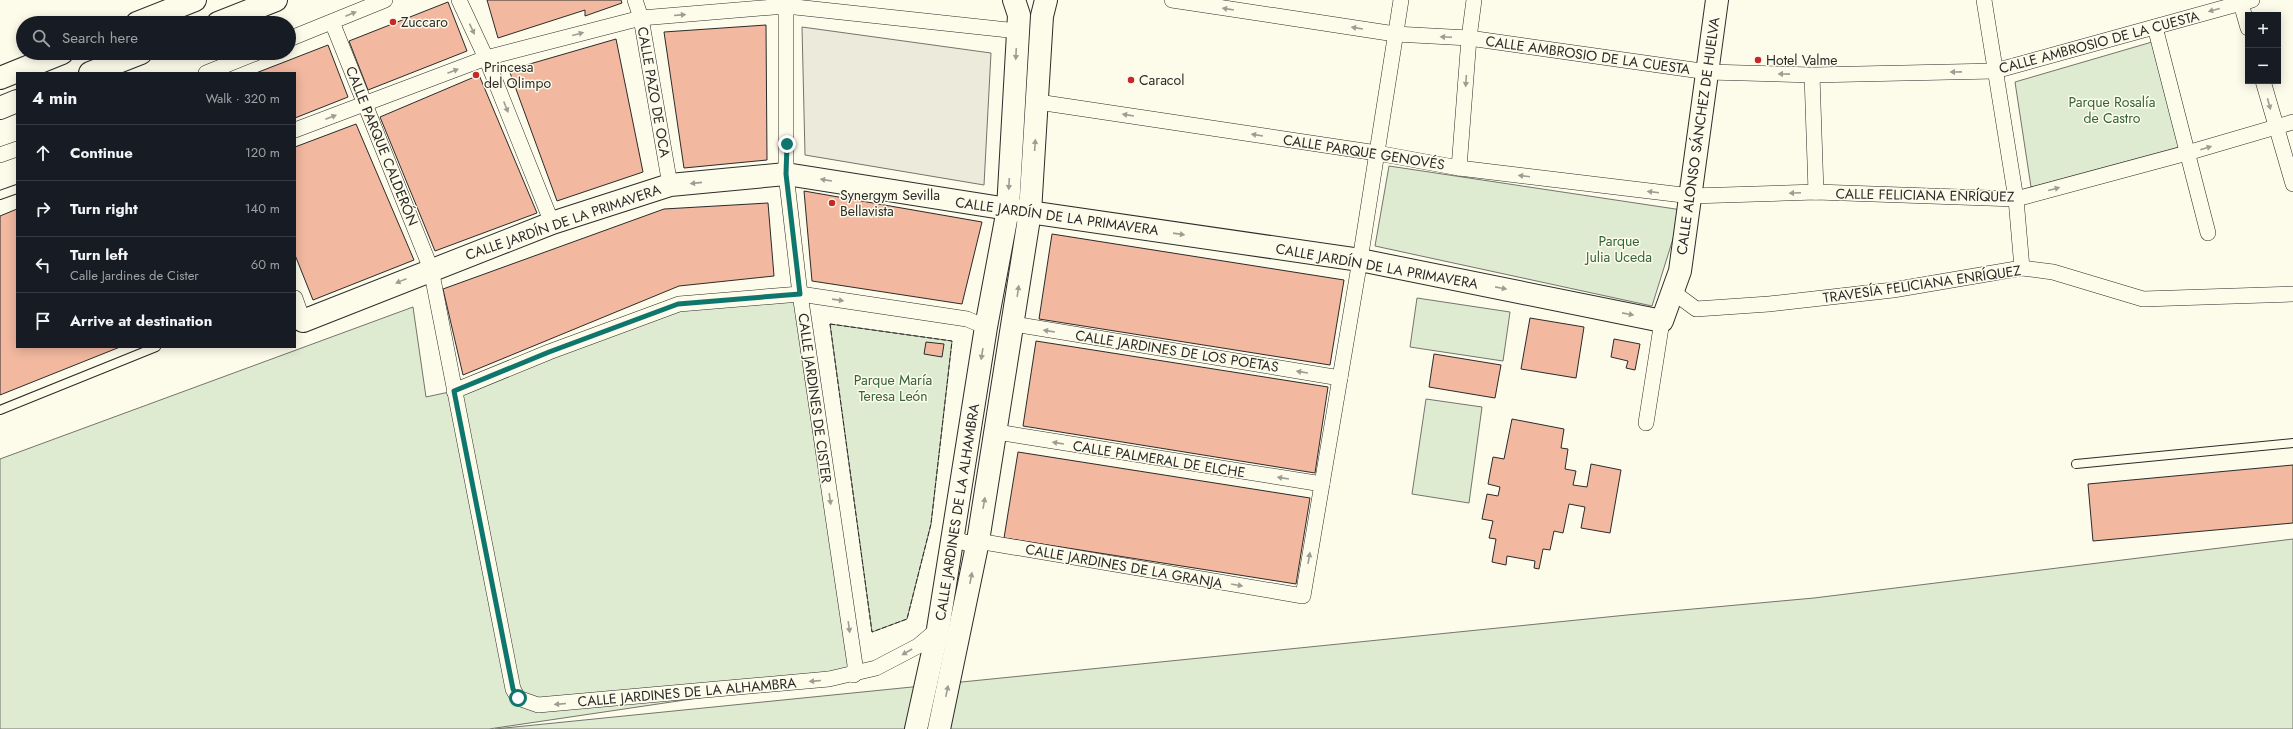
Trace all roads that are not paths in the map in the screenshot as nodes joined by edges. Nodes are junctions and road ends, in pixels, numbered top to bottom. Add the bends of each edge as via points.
1 (195, 0) edge
2 (276, 0) edge
3 (385, 0) edge
4 (459, 0) edge
5 (635, 0) edge
6 (1014, 0) edge
7 (1046, 0) edge
8 (1172, 0) edge
9 (1401, 0) edge
10 (1474, 0) edge
11 (1717, 0) edge
12 (1984, 0) edge
13 (2244, 1) edge
14 (786, 3) edge
15 (2246, 12) edge
16 (155, 16) edge
17 (236, 16) edge
18 (641, 18) junction
19 (332, 22) junction
20 (2155, 26) junction
21 (1018, 30) junction
22 (1395, 34) junction
23 (296, 37) edge
24 (1469, 38) junction
25 (486, 58) junction
26 (45, 60) edge
27 (123, 60) edge
28 (239, 60) edge
29 (1995, 71) junction
30 (93, 72) edge
31 (211, 72) edge
32 (1708, 72) junction
33 (1812, 74) junction
34 (0, 78) edge
35 (2264, 84) edge
36 (16, 102) edge
37 (1038, 102) junction
38 (364, 104) junction
39 (0, 108) edge
40 (2293, 122) edge
41 (2275, 127) junction
42 (296, 130) edge
43 (16, 149) edge
44 (1377, 153) junction
45 (2187, 153) junction
46 (0, 155) edge
47 (1459, 168) junction
48 (786, 174) junction
49 (2293, 184) edge
50 (670, 185) junction
51 (16, 189) edge
52 (1816, 192) junction
53 (0, 195) edge
54 (1691, 196) junction
55 (2016, 199) junction
56 (1008, 209) junction
57 (1030, 212) junction
58 (552, 224) junction
59 (2208, 233) dead end
60 (1360, 260) junction
61 (2022, 268) junction
62 (431, 269) junction
63 (1673, 292) junction
64 (800, 294) junction
65 (2293, 294) edge
66 (296, 301) edge
67 (303, 321) joint
68 (1662, 321) junction
69 (1014, 324) junction
70 (986, 327) junction
71 (154, 348) edge
72 (1340, 378) junction
73 (454, 391) junction
74 (0, 410) edge
75 (1646, 423) dead end
76 (997, 432) junction
77 (2293, 443) edge
78 (2076, 464) dead end
79 (1322, 484) junction
80 (955, 528) junction
81 (978, 541) junction
82 (938, 629) junction
83 (854, 674) junction
84 (513, 689) joint
85 (916, 729) edge
86 (939, 729) edge

1 - 16 street
2 - 17 street
19 -> 3 street
4 -> 25 street
5 - 18 street, CALLE PAZO DE OCA
6 - 21 street, CALLE JARDINES DE LA ALHAMBRA
7 - 37 street, CALLE JARDINES DE LA ALHAMBRA via 1042,16
22 -> 8 street, CALLE AMBROSIO DE LA CUESTA
9 - 22 street
10 - 24 street
11 - 32 street, CALLE ALONSO SÁNCHEZ DE HUELVA
12 - 29 street
13 - 15 street
13 -> 20 street, CALLE AMBROSIO DE LA CUESTA
18 -> 14 street
14 - 21 street
14 - 48 street, CALLE JARDINES DE CISTER
25 -> 18 street
18 - 50 street, CALLE PAZO DE OCA
19 - 23 street
19 - 38 street, CALLE PARQUE CALDERÓN
20 - 29 street, CALLE AMBROSIO DE LA CUESTA
20 - 45 street
21 -> 56 street, CALLE JARDINES DE LA ALHAMBRA
24 -> 22 street, CALLE AMBROSIO DE LA CUESTA
22 - 44 street
24 - 32 street, CALLE AMBROSIO DE LA CUESTA
24 -> 47 street
38 -> 25 street
25 -> 58 street
26 - 34 street
27 - 30 street
28 - 31 street
29 -> 33 street, CALLE AMBROSIO DE LA CUESTA
29 - 55 street
33 -> 32 street, CALLE AMBROSIO DE LA CUESTA
32 - 54 street, CALLE ALONSO SÁNCHEZ DE HUELVA
33 - 52 street
35 -> 41 street
36 - 39 street
44 -> 37 street, CALLE PARQUE GENOVÉS
57 -> 37 street, CALLE JARDINES DE LA ALHAMBRA
42 -> 38 street
38 - 62 street, CALLE PARQUE CALDERÓN
40 - 41 street, CALLE FELICIANA ENRÍQUEZ
45 -> 41 street, CALLE FELICIANA ENRÍQUEZ
41 - 49 street
43 - 46 street
44 - 47 street, CALLE PARQUE GENOVÉS
44 - 60 street
55 -> 45 street, CALLE FELICIANA ENRÍQUEZ
45 - 59 street
54 -> 47 street, CALLE PARQUE GENOVÉS
48 -> 50 street, CALLE JARDÍN DE LA PRIMAVERA
56 -> 48 street, CALLE JARDÍN DE LA PRIMAVERA
48 - 64 street, CALLE JARDINES DE CISTER
50 - 58 street, CALLE JARDÍN DE LA PRIMAVERA
51 - 53 lane
52 -> 54 street, CALLE FELICIANA ENRÍQUEZ
52 - 55 street, CALLE FELICIANA ENRÍQUEZ
54 - 63 street, CALLE ALONSO SÁNCHEZ DE HUELVA via 1680,271
55 - 61 street
56 - 57 street, CALLE JARDÍN DE LA PRIMAVERA
56 - 70 street, CALLE JARDINES DE LA ALHAMBRA
57 -> 60 street, CALLE JARDÍN DE LA PRIMAVERA
69 -> 57 street, CALLE JARDINES DE LA ALHAMBRA
58 - 62 street, CALLE JARDÍN DE LA PRIMAVERA
60 -> 68 street, CALLE JARDÍN DE LA PRIMAVERA
60 - 72 street
61 - 63 street, TRAVESÍA FELICIANA ENRÍQUEZ via 1892,290 1769,304 1696,309
61 - 65 street, TRAVESÍA FELICIANA ENRÍQUEZ via 2053,272 2143,299
62 -> 67 street, CALLE JARDÍN DE LA PRIMAVERA
62 - 73 street, CALLE PARQUE CALDERÓN
63 - 68 street, CALLE ALONSO SÁNCHEZ DE HUELVA
64 -> 70 street via 968,319
64 - 73 street via 678,304
64 -> 83 street, CALLE JARDINES DE CISTER via 855,666
66 - 67 street
68 - 75 street
72 -> 69 street, CALLE JARDINES DE LOS POETAS
69 - 76 street, CALLE JARDINES DE LA ALHAMBRA
70 -> 80 street, CALLE JARDINES DE LA ALHAMBRA
71 - 74 lane
72 - 79 street
73 - 84 street, CALLE PARQUE CALDERÓN
79 -> 76 street, CALLE PALMERAL DE ELCHE
81 -> 76 street, CALLE JARDINES DE LA ALHAMBRA
77 - 78 lane
81 -> 79 street, CALLE JARDINES DE LA GRANJA via 1303,596
80 - 81 street, CALLE JARDINES DE LA GRANJA via 960,542
80 - 82 street, CALLE JARDINES DE LA ALHAMBRA
86 -> 81 street, CALLE JARDINES DE LA ALHAMBRA
82 -> 83 street, CALLE JARDINES DE LA ALHAMBRA via 918,646 898,657
82 - 85 street
83 -> 84 street, CALLE JARDINES DE LA ALHAMBRA via 828,680 538,706 518,698

